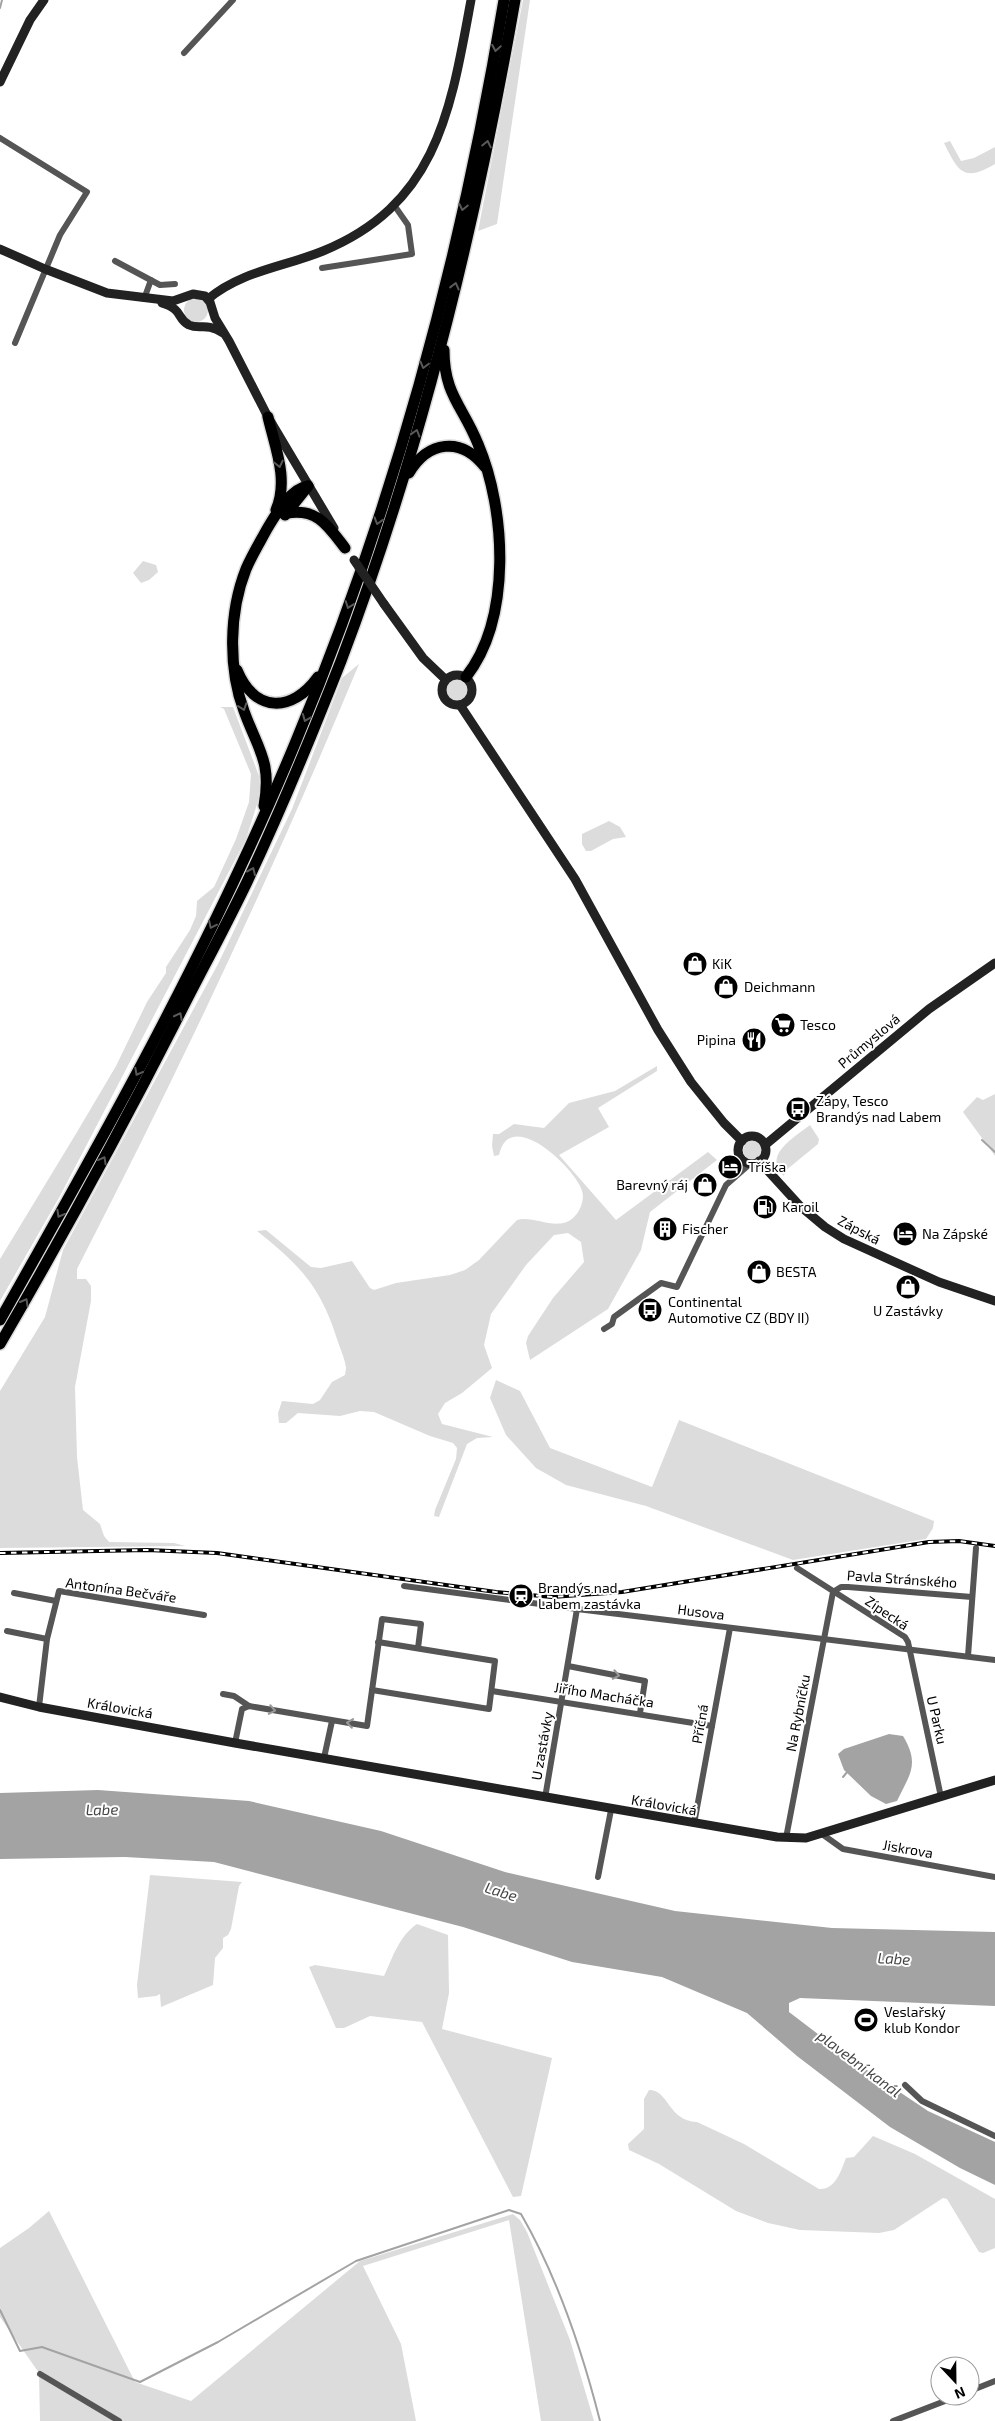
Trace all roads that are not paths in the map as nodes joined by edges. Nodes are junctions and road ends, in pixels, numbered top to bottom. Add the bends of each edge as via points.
1 (44, 0) edge
2 (233, 0) edge
3 (471, 0) edge
4 (504, 0) edge
5 (515, 0) edge
6 (184, 53) dead end
7 (0, 82) edge
8 (0, 138) edge
9 (394, 205) junction
10 (0, 249) edge
11 (115, 261) dead end
12 (322, 268) dead end
13 (44, 269) junction
14 (150, 280) junction
15 (175, 284) dead end
16 (186, 297) junction
17 (146, 299) junction
18 (208, 299) junction
19 (212, 310) junction
20 (181, 316) junction
21 (202, 325) junction
22 (444, 333) junction
23 (225, 334) junction
24 (14, 343) dead end
25 (268, 417) junction
26 (490, 475) junction
27 (308, 486) junction
28 (397, 497) junction
29 (287, 513) junction
30 (272, 521) junction
31 (262, 538) junction
32 (345, 548) junction
33 (330, 656) junction
34 (234, 659) junction
35 (466, 677) junction
36 (445, 679) junction
37 (460, 705) junction
38 (256, 834) junction
39 (995, 963) edge
40 (742, 1141) junction
41 (765, 1145) junction
42 (741, 1157) junction
43 (755, 1162) junction
44 (740, 1171) junction
45 (995, 1301) edge
46 (0, 1320) edge
47 (604, 1329) dead end
48 (0, 1344) edge
49 (976, 1548) dead end
50 (797, 1568) dead end
51 (404, 1586) dead end
52 (833, 1592) junction
53 (14, 1593) dead end
54 (972, 1597) junction
55 (56, 1601) junction
56 (577, 1609) junction
57 (204, 1615) dead end
58 (730, 1628) junction
59 (8, 1631) dead end
60 (47, 1639) junction
61 (824, 1640) junction
62 (378, 1642) junction
63 (418, 1648) junction
64 (908, 1649) junction
65 (968, 1656) junction
66 (995, 1660) edge
67 (568, 1666) junction
68 (372, 1690) junction
69 (492, 1691) junction
70 (223, 1694) dead end
71 (0, 1697) edge
72 (563, 1701) junction
73 (249, 1706) junction
74 (39, 1707) junction
75 (640, 1714) junction
76 (332, 1721) junction
77 (712, 1726) junction
78 (235, 1743) junction
79 (324, 1758) junction
80 (995, 1780) edge
81 (941, 1797) junction
82 (545, 1798) junction
83 (611, 1810) junction
84 (694, 1824) junction
85 (822, 1834) junction
86 (786, 1838) junction
87 (598, 1877) dead end
88 (995, 1877) edge
89 (905, 2085) dead end
90 (995, 2136) edge
91 (40, 2374) dead end
92 (995, 2380) edge
93 (980, 2387) edge
94 (932, 2406) edge
95 (119, 2421) edge
96 (893, 2421) edge

1 - 7 main road via 30,20
2 - 6 street
3 - 9 main road via 444,125 426,164
4 -> 33 highway via 489,85 431,340 371,542
22 -> 5 highway via 474,208
8 - 13 street via 87,192 60,235
9 - 12 street via 408,225 412,254
9 - 18 main road via 337,245 236,280
10 - 13 main road
11 - 14 street
13 - 17 main road via 97,290
13 - 24 street
14 - 15 street via 160,285
14 - 17 street
16 - 17 main road via 173,301
16 - 18 main road via 197,294
16 - 20 main road via 180,306
17 - 20 main road via 176,308
18 - 19 main road
19 - 21 main road via 210,319
19 - 23 main road
20 - 21 main road via 189,325
21 - 23 main road
22 - 26 highway via 444,370 449,389
28 -> 22 highway
23 - 25 main road
25 - 27 main road
25 -> 30 highway via 282,480 280,500
26 - 28 highway via 484,465 470,454 455,447 440,447 415,462
26 - 35 highway via 498,513 498,594 484,644
27 - 29 highway
27 - 30 highway via 295,492
27 - 32 main road
48 -> 28 highway via 129,1113 247,882 342,659
29 - 31 highway
29 - 32 highway via 303,511 314,514
30 - 31 highway
31 - 34 highway via 246,570 236,607
32 - 36 main road, bridge via 423,658
33 - 34 highway via 303,694 280,704 254,695 243,682
33 -> 38 highway
34 -> 38 highway via 240,699 267,771 264,804
35 - 36 main road via 455,674
35 - 37 main road via 472,691 468,700
36 - 37 main road via 441,688 443,698 450,704
37 - 40 main road via 575,880 658,1030 691,1082
38 -> 46 highway via 161,1029
39 - 41 main road, Průmyslová via 929,1009
40 - 41 main road via 754,1136
40 - 42 main road
41 - 43 main road via 765,1155
42 - 43 main road
42 - 44 street
43 - 44 street
43 - 45 main road, Zápská via 819,1222 864,1250 939,1282
44 - 47 street via 726,1185 677,1287 661,1283 614,1317 612,1324
49 - 54 street
50 - 52 street, Zípecká
51 - 56 street, Husova
52 - 54 street, Pavla Stránského via 848,1587
52 - 61 street, Na Rybníčku
52 - 64 street, Zípecká via 905,1637
53 - 55 street
54 - 65 street
55 - 57 street, Antonína Bečváře via 59,1591
55 - 60 street, Antonína Bečváře
56 - 58 street, Husova
56 - 67 street, U zastávky
58 - 61 street, Husova
58 - 77 street, Příčná
59 - 60 street
60 - 74 street, Antonína Bečváře
61 - 64 street, Husova
61 - 86 street, Na Rybníčku
62 - 63 street
62 - 63 street via 382,1619 421,1624
62 - 68 street
63 - 69 street via 495,1661
64 - 65 street, Husova
64 - 81 street, U Parku
65 - 66 street, Husova
67 - 72 street, U zastávky
67 -> 75 street via 645,1681
68 - 69 street via 489,1709
68 -> 76 street via 367,1726
69 - 72 street, Jiřího Macháčka
70 - 73 street via 234,1696
71 - 74 main road, Královická
72 - 75 street, Jiřího Macháčka
72 - 82 street, U zastávky
73 -> 76 street
73 - 78 street via 242,1709
74 - 78 main road, Královická
75 - 77 street, Jiřího Macháčka
76 - 79 street
77 - 84 street, Příčná
78 - 79 main road, Královická
79 - 82 main road, Královická
80 - 81 main road, Královická
81 - 85 main road, Královická
82 - 83 main road, Královická
83 - 84 main road, Královická
83 - 87 street
84 - 86 main road, Královická
85 - 86 main road, Královická
85 - 88 street, Jiskrova via 843,1849
89 - 90 street via 922,2101
91 - 95 street
92 - 93 street
94 - 96 street

